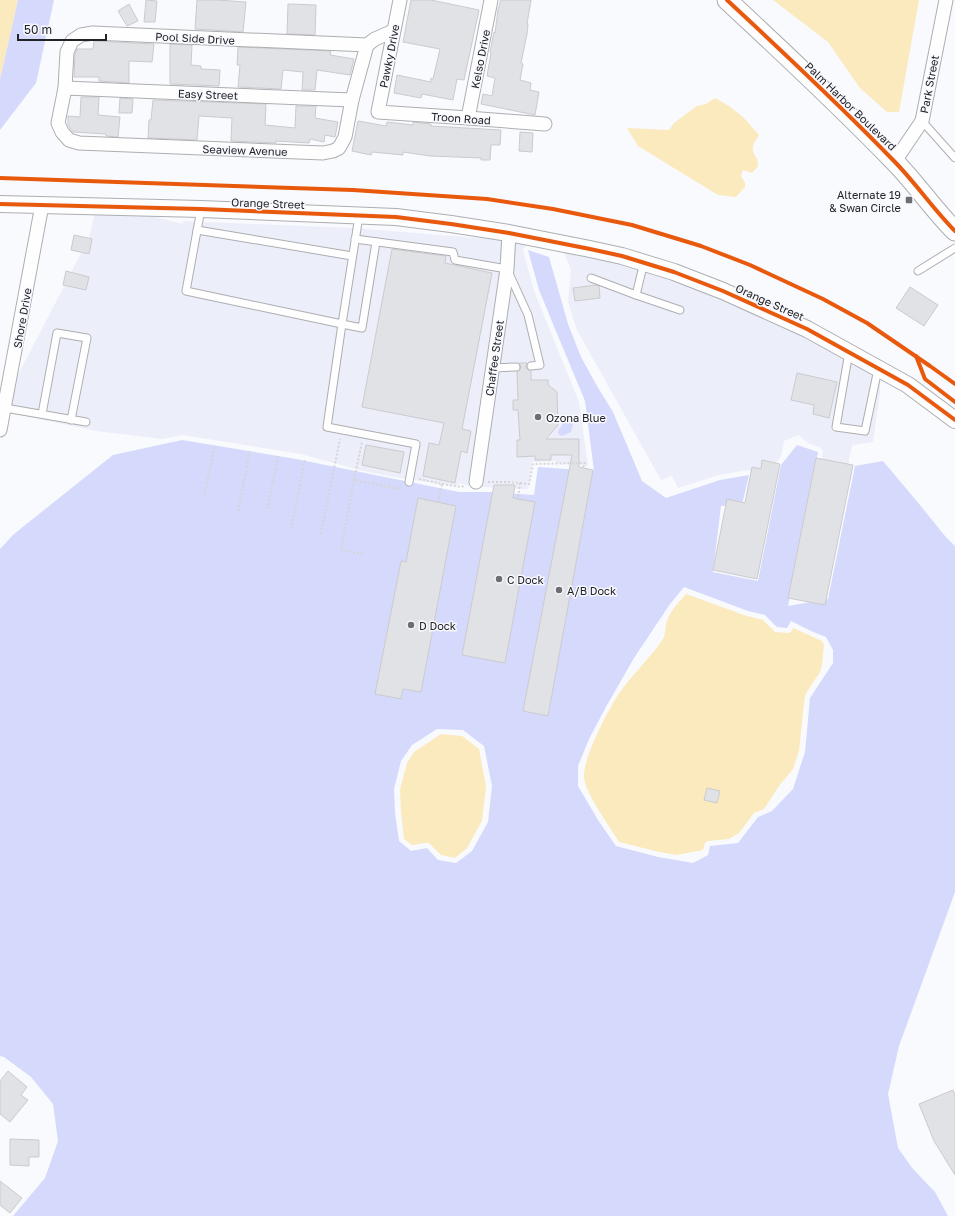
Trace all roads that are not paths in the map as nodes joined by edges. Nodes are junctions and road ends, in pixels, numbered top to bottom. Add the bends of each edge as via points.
1 (396, 0) edge
2 (491, 0) edge
3 (727, 0) edge
4 (946, 0) edge
5 (393, 31) junction
6 (368, 45) junction
7 (65, 88) junction
8 (352, 100) junction
9 (378, 112) joint
10 (468, 118) junction
11 (922, 121) junction
12 (545, 124) dead end
13 (955, 158) edge
14 (895, 161) junction
15 (0, 204) edge
16 (42, 205) junction
17 (202, 209) junction
18 (359, 216) junction
19 (197, 230) junction
20 (955, 231) edge
21 (509, 233) junction
22 (355, 239) junction
23 (376, 242) junction
24 (955, 248) edge
25 (352, 256) junction
26 (644, 262) junction
27 (507, 269) junction
28 (918, 271) dead end
29 (591, 278) dead end
30 (636, 295) junction
31 (680, 310) dead end
32 (342, 324) junction
33 (849, 352) junction
34 (530, 366) dead end
35 (516, 367) dead end
36 (493, 368) junction
37 (878, 368) junction
38 (4, 400) edge
39 (42, 414) junction
40 (71, 420) junction
41 (955, 420) edge
42 (86, 422) dead end
43 (0, 430) edge
44 (410, 478) road end
45 (476, 482) dead end

1 - 5 street, Pawky Drive
2 - 10 street, Kelso Drive
3 - 14 main road, Palm Harbor Boulevard
4 - 11 street, Park Street
5 - 6 street
5 - 9 street, Pawky Drive
6 - 7 street, Pool Side Drive via 93,33 81,35 72,41 67,52
6 - 8 street, Seaview Avenue
7 - 8 street, Easy Street
7 - 8 street, Seaview Avenue via 58,123 69,140 79,143 322,153 339,148 345,137
9 - 10 street, Troon Road
10 - 12 street, Troon Road
11 - 13 lane
11 - 14 street, Park Street
14 - 20 main road, Palm Harbor Boulevard
15 - 16 street, Orange Street
16 - 17 street, Orange Street
16 - 38 street, Shore Drive
17 - 18 street, Orange Street
17 - 19 lane
18 - 21 street, Orange Street via 396,217
18 - 22 lane
19 - 25 lane
19 - 32 lane via 186,291
21 - 26 street, Orange Street
21 - 27 street, Chaffee Street
22 - 23 lane
22 - 25 lane
23 - 27 lane via 453,252 455,260
23 - 32 lane via 362,328
24 - 28 lane
25 - 32 lane
26 - 30 lane
26 - 33 street, Orange Street via 723,292 807,329
27 - 34 lane via 528,315 540,365
27 - 36 street, Chaffee Street
29 - 30 lane
30 - 31 lane
32 - 44 lane via 327,427 416,444
33 - 37 street, Orange Street
33 - 37 lane via 836,426 865,432
35 - 36 lane
36 - 45 street, Chaffee Street
37 - 41 street, Orange Street via 908,385
38 - 39 lane
38 - 43 street, Shore Drive
39 - 40 lane
39 - 40 lane via 58,333 87,338
40 - 42 lane

